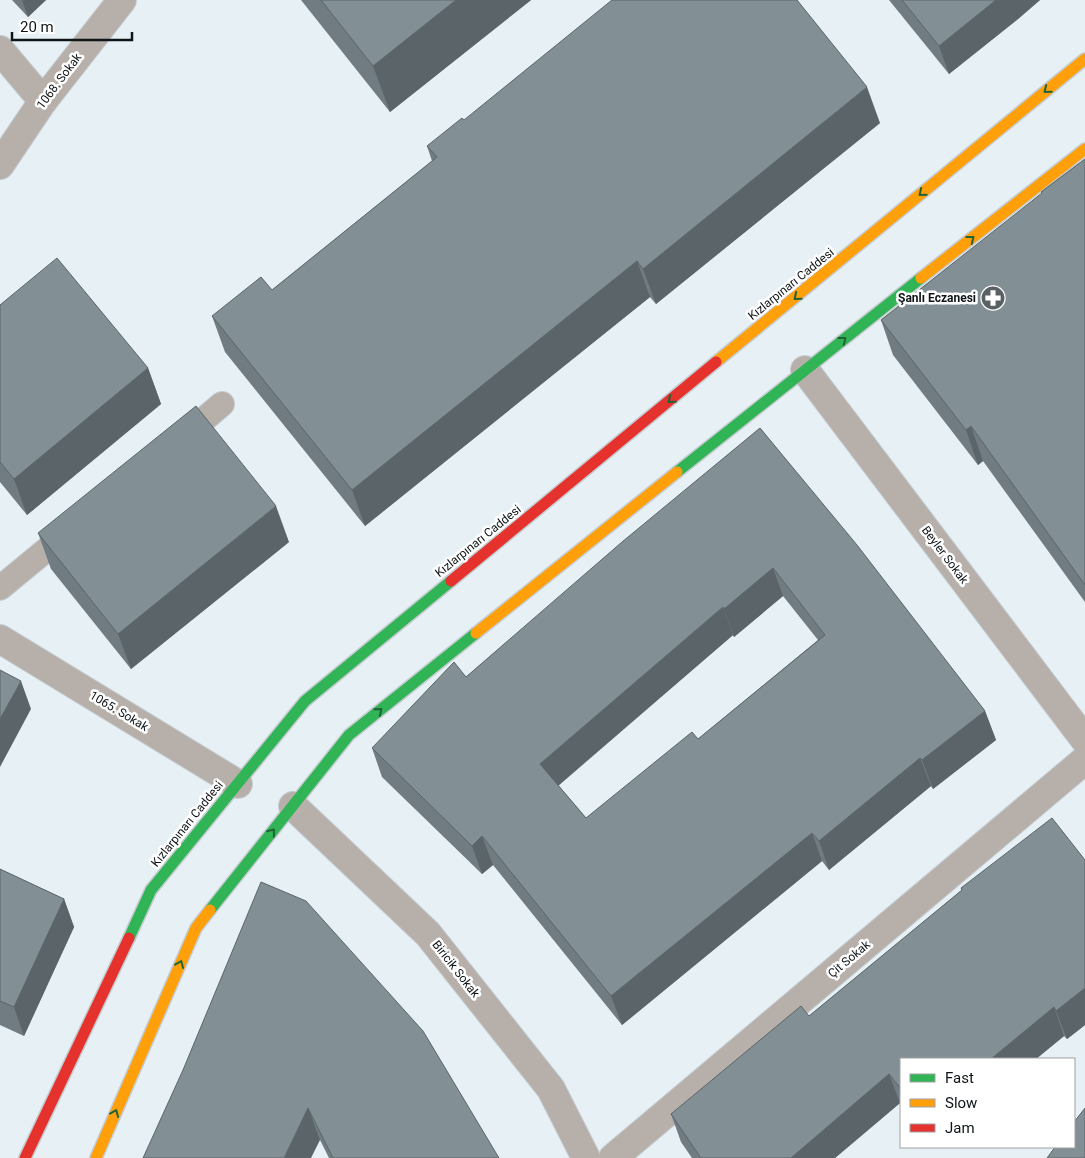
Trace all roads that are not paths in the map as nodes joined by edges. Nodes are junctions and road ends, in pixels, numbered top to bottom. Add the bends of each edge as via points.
1 (122, 0) edge
2 (0, 50) edge
3 (1085, 59) edge
4 (43, 101) junction
5 (1085, 149) edge
6 (0, 165) edge
7 (805, 370) junction
8 (222, 404) dead end
9 (161, 455) edge
10 (84, 518) edge
11 (0, 588) edge
12 (0, 639) edge
13 (1085, 740) edge
14 (1085, 760) edge
15 (238, 784) junction
16 (292, 806) junction
17 (25, 1158) edge
18 (96, 1158) edge
19 (586, 1158) edge
20 (613, 1158) edge

1 - 4 street, 1068. Sokak
2 - 4 street
3 -> 15 main road, Kızlarpınarı Caddesi via 306,701
4 - 6 street, 1068. Sokak
7 -> 5 main road
7 - 13 street, Beyler Sokak
16 -> 7 main road via 349,735
8 - 9 lane
10 - 11 lane
12 - 15 street, 1065. Sokak
14 - 20 street, Çit Sokak
15 - 17 main road, Kızlarpınarı Caddesi via 151,890
18 -> 16 main road via 196,928
16 - 19 street, Biricik Sokak via 428,934 550,1088

